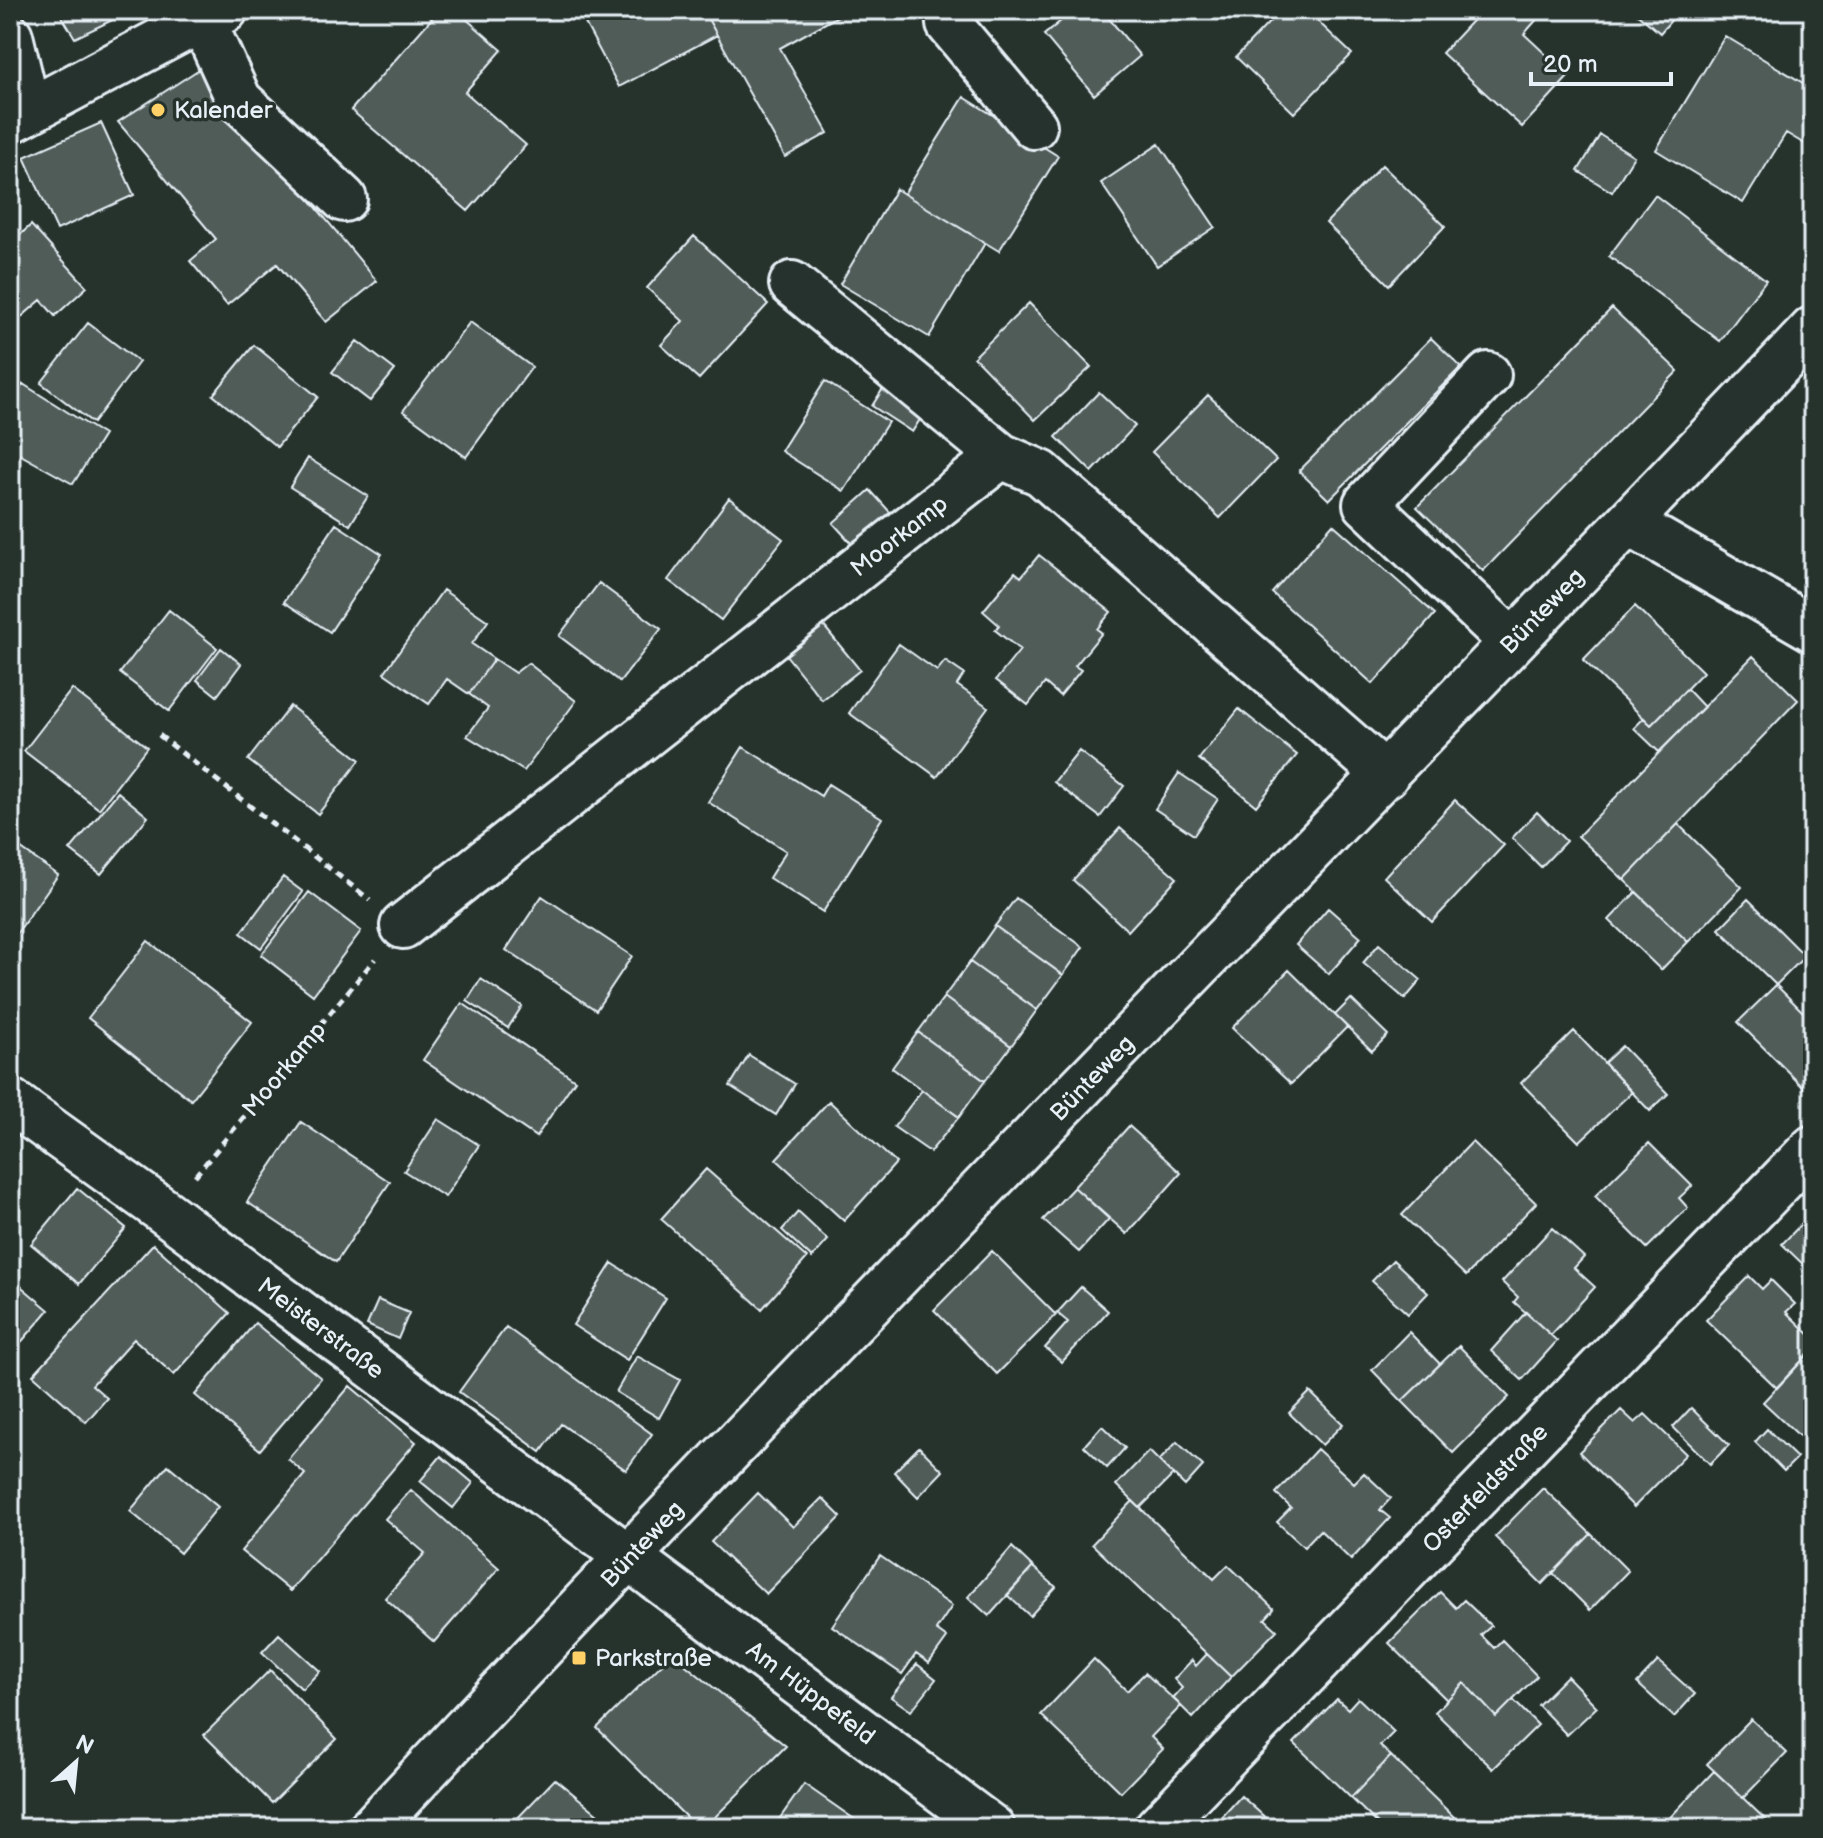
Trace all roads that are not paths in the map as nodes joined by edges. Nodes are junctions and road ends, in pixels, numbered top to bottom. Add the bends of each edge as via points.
1 (948, 10) edge
2 (213, 15) edge
3 (10, 36) edge
4 (19, 116) edge
5 (1034, 126) dead end
6 (344, 199) dead end
7 (792, 284) dead end
8 (1813, 329) edge
9 (1488, 375) dead end
10 (1001, 456) junction
11 (1629, 523) junction
12 (1813, 629) edge
13 (1512, 642) junction
14 (1386, 775) junction
15 (403, 926) road end
16 (10, 1101) edge
17 (1813, 1148) edge
18 (630, 1557) junction
19 (380, 1825) edge
20 (992, 1828) edge
21 (1157, 1828) edge

1 - 5 street via 949,24
2 - 4 street
2 - 6 street via 239,100
3 - 4 street
7 - 10 street
8 - 11 street, Bünteweg
9 - 13 street via 1366,504
10 - 14 street via 1041,473
10 - 15 street, Moorkamp
11 - 12 street
11 - 13 street, Bünteweg
13 - 14 street, Bünteweg
14 - 18 street, Bünteweg
16 - 18 street, Meisterstraße
17 - 21 street, Osterfeldstraße
18 - 19 street, Bünteweg
18 - 20 street, Am Hüppefeld

